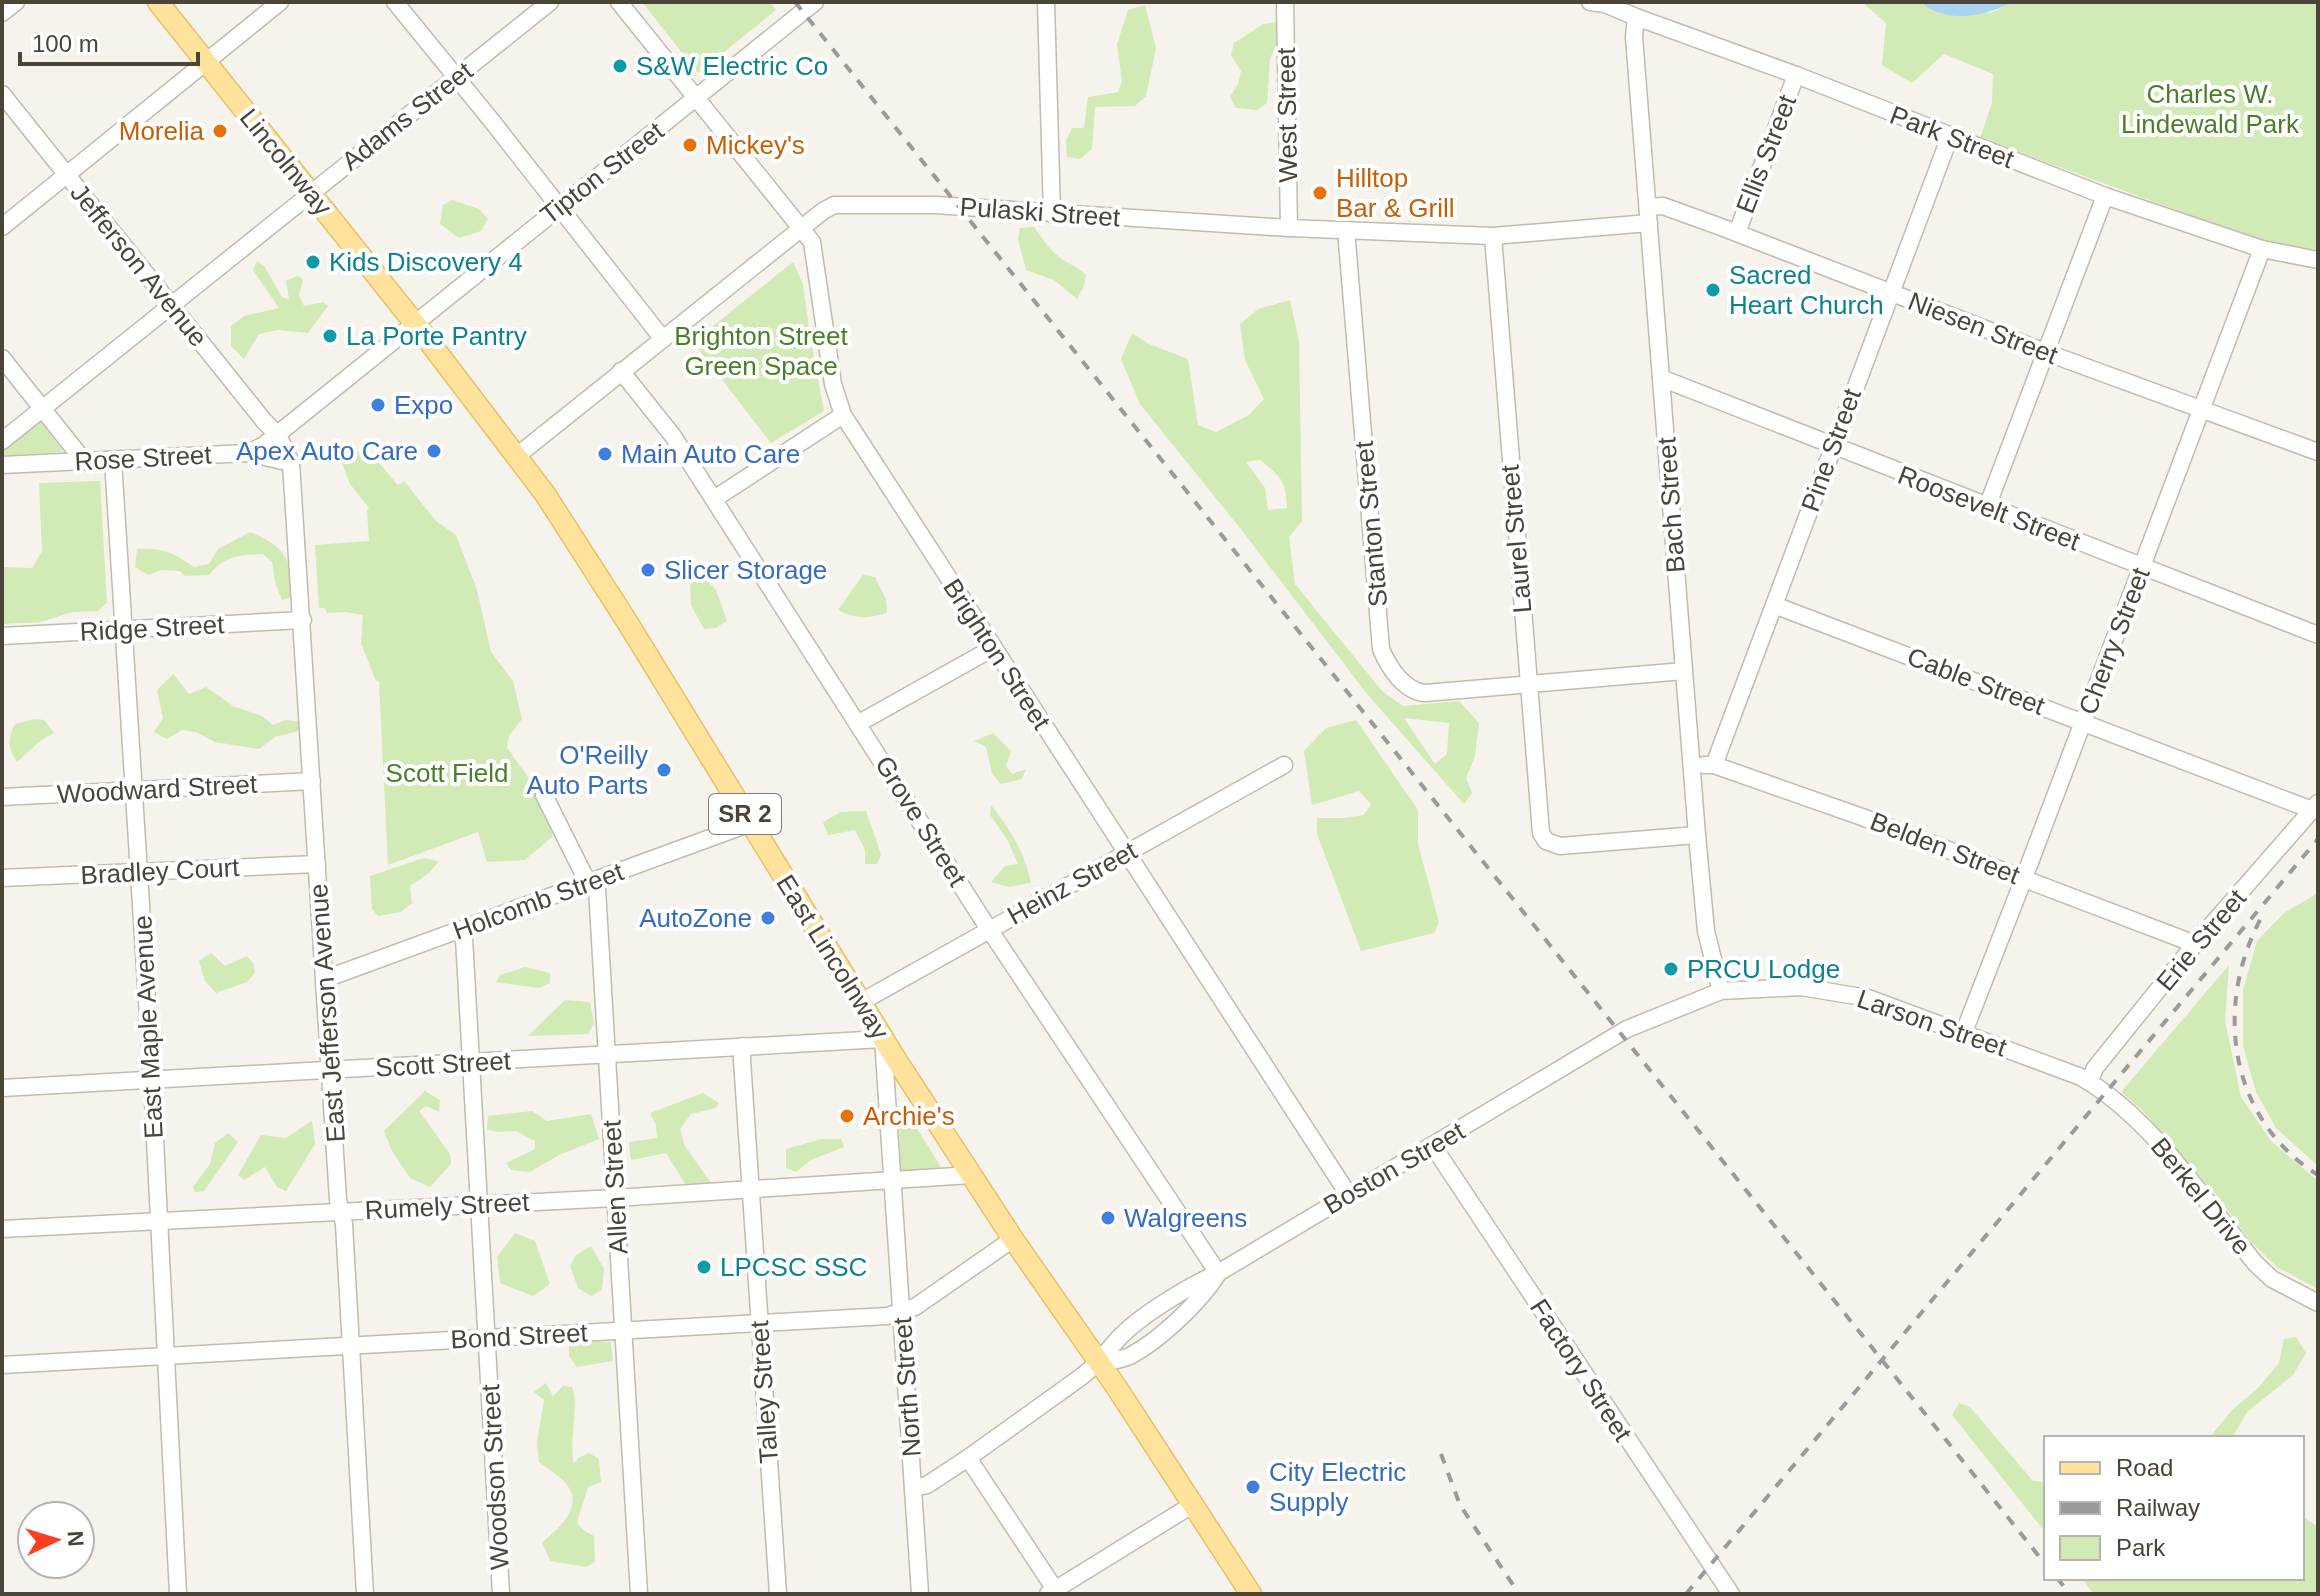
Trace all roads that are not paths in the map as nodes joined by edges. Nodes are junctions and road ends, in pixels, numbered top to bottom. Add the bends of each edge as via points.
1 (16, 2) edge
2 (158, 2) edge
3 (280, 2) edge
4 (395, 2) edge
5 (550, 2) edge
6 (619, 2) edge
7 (815, 2) edge
8 (1046, 2) edge
9 (1285, 2) edge
10 (1601, 3) edge
11 (2, 13) edge
12 (1636, 17) junction
13 (206, 63) junction
14 (1796, 75) junction
15 (456, 77) junction
16 (2, 94) edge
17 (696, 98) junction
18 (1950, 136) junction
19 (67, 176) junction
20 (310, 192) junction
21 (2105, 196) junction
22 (559, 208) junction
23 (1052, 214) junction
24 (1648, 215) junction
25 (2, 227) edge
26 (1289, 228) junction
27 (801, 229) junction
28 (1346, 230) junction
29 (1737, 233) junction
30 (1493, 236) junction
31 (2262, 249) junction
32 (2318, 260) edge
33 (1890, 293) junction
34 (171, 305) junction
35 (414, 322) junction
36 (662, 338) junction
37 (2045, 352) junction
38 (2, 358) edge
39 (621, 371) junction
40 (1661, 378) junction
41 (42, 408) junction
42 (2203, 408) junction
43 (843, 415) junction
44 (278, 435) junction
45 (2, 441) edge
46 (1833, 447) junction
47 (2318, 452) edge
48 (248, 453) junction
49 (518, 455) junction
50 (113, 460) junction
51 (84, 461) junction
52 (291, 463) junction
53 (2, 465) edge
54 (714, 499) junction
55 (1987, 507) junction
56 (2142, 567) junction
57 (1774, 605) junction
58 (303, 620) junction
59 (125, 630) junction
60 (2318, 635) edge
61 (2, 636) edge
62 (993, 648) junction
63 (1684, 671) junction
64 (1528, 686) junction
65 (2083, 721) junction
66 (859, 723) junction
67 (1284, 765) dead end
68 (1691, 765) junction
69 (1714, 765) junction
70 (312, 781) junction
71 (134, 790) junction
72 (544, 795) dead end
73 (2, 797) edge
74 (2315, 806) edge
75 (751, 823) junction
76 (1697, 835) junction
77 (1125, 853) junction
78 (317, 864) junction
79 (140, 872) junction
80 (2, 878) edge
81 (2024, 878) junction
82 (591, 882) junction
83 (990, 929) junction
84 (461, 930) junction
85 (2195, 944) junction
86 (325, 979) junction
87 (1721, 991) junction
88 (861, 1002) junction
89 (1964, 1032) junction
90 (883, 1039) junction
91 (743, 1046) junction
92 (607, 1056) junction
93 (471, 1062) junction
94 (330, 1070) junction
95 (152, 1080) junction
96 (2089, 1082) junction
97 (2, 1088) edge
98 (1433, 1146) junction
99 (971, 1175) junction
100 (892, 1181) junction
101 (752, 1189) junction
102 (1348, 1194) junction
103 (615, 1198) junction
104 (480, 1204) junction
105 (341, 1211) junction
106 (159, 1220) junction
107 (2, 1229) edge
108 (1013, 1239) junction
109 (1218, 1273) junction
110 (2318, 1303) edge
111 (902, 1312) junction
112 (760, 1322) junction
113 (624, 1330) junction
114 (487, 1337) junction
115 (351, 1346) junction
116 (166, 1356) junction
117 (1100, 1364) junction
118 (2, 1365) edge
119 (968, 1458) junction
120 (913, 1488) junction
121 (1192, 1505) junction
122 (1054, 1592) edge
123 (178, 1594) edge
124 (365, 1594) edge
125 (501, 1594) edge
126 (639, 1594) edge
127 (778, 1594) edge
128 (920, 1594) edge
129 (1251, 1594) edge
130 (1731, 1594) edge

1 - 11 street
2 - 13 main road, Lincolnway / SR 2
3 - 13 street
4 - 15 street
5 - 15 street, Adams Street
6 - 17 street, Brighton Street
7 - 17 street, Tipton Street
8 - 23 street
9 - 26 street, West Street
10 - 12 street, Park Street
12 - 14 street, Park Street
12 - 24 street, Bach Street
13 - 19 street
13 - 20 main road, Lincolnway / SR 2
14 - 18 street, Park Street
14 - 29 street, Ellis Street
15 - 20 street, Adams Street
15 - 22 street
16 - 19 street, Jefferson Avenue
17 - 22 street, Tipton Street
17 - 27 street, Brighton Street
18 - 21 street, Park Street
18 - 33 street, Pine Street
19 - 25 street
19 - 34 street, Jefferson Avenue
20 - 34 street, Adams Street
20 - 35 main road, Lincolnway / SR 2
21 - 31 street, Park Street
21 - 37 street
22 - 35 street, Tipton Street
22 - 36 street
23 - 26 street, Pulaski Street
23 - 27 street, Pulaski Street via 935,205 834,205
24 - 29 street, Niesen Street via 1663,206
24 - 30 street, Pulaski Street
24 - 40 street, Bach Street
26 - 28 street, Pulaski Street
27 - 36 street, Pulaski Street
27 - 43 street, Brighton Street via 815,252 828,355
28 - 30 street, Pulaski Street
28 - 64 street, Stanton Street via 1383,655 1413,692
29 - 33 street, Niesen Street
30 - 64 street, Laurel Street
31 - 32 street, Park Street
31 - 42 street, Cherry Street
33 - 37 street, Niesen Street
33 - 46 street, Pine Street
34 - 41 street, Adams Street
34 - 44 street, Jefferson Avenue
35 - 44 street, Tipton Street
35 - 49 main road, East Lincolnway / SR 2
36 - 39 street, Pulaski Street
37 - 42 street, Niesen Street
37 - 55 street
38 - 41 street
39 - 49 street, Pulaski Street
39 - 54 street, Grove Street
40 - 46 street, Roosevelt Street
40 - 63 street, Bach Street
41 - 45 street, Adams Street
41 - 51 street
42 - 47 street, Niesen Street
42 - 56 street, Cherry Street
43 - 54 street
43 - 62 street, Brighton Street
44 - 48 street, Rose Street
44 - 52 street, East Jefferson Avenue
46 - 55 street, Roosevelt Street
46 - 57 street, Pine Street
48 - 50 street, Rose Street
48 - 52 street
49 - 75 main road, East Lincolnway / SR 2
50 - 51 street, Rose Street
50 - 59 street, East Maple Avenue
51 - 53 street, Rose Street
52 - 58 street, East Jefferson Avenue
54 - 66 street, Grove Street
55 - 56 street, Roosevelt Street
56 - 60 street, Roosevelt Street
56 - 65 street, Cherry Street
57 - 65 street, Cable Street
57 - 69 street, Pine Street
58 - 59 street, Ridge Street
58 - 70 street, East Jefferson Avenue
59 - 61 street, Ridge Street
59 - 71 street, East Maple Avenue
62 - 66 street
62 - 77 street, Brighton Street
63 - 64 street
63 - 68 street, Bach Street
64 - 76 street, Laurel Street via 1539,824 1546,841 1560,846
65 - 74 street, Cable Street
65 - 81 street, Cherry Street
66 - 83 street, Grove Street
67 - 77 street, Heinz Street
68 - 69 street, Belden Street
68 - 76 street, Bach Street
69 - 81 street, Belden Street
70 - 71 street, Woodward Street
70 - 78 street, East Jefferson Avenue
71 - 73 street, Woodward Street
71 - 79 street, East Maple Avenue
72 - 82 street, Allen Street
74 - 85 street, Erie Street
75 - 82 street, Holcomb Street
75 - 88 main road, East Lincolnway / SR 2
76 - 87 street, Bach Street via 1706,931
77 - 83 street, Heinz Street
77 - 102 street, Brighton Street
78 - 79 street, Bradley Court
78 - 86 street, East Jefferson Avenue
79 - 80 street, Bradley Court
79 - 95 street, East Maple Avenue
81 - 85 street, Belden Street
81 - 89 street, Cherry Street
82 - 84 street, Holcomb Street
82 - 92 street, Allen Street via 597,889
83 - 88 street, Heinz Street
83 - 109 street, Grove Street
84 - 86 street, Holcomb Street
84 - 93 street, Woodson Street
85 - 96 street, Erie Street
86 - 94 street, East Jefferson Avenue
87 - 89 street, Larson Street via 1801,987 1850,994
87 - 98 street, Boston Street via 1571,1064
88 - 90 main road, East Lincolnway / SR 2
89 - 96 street, Larson Street
90 - 91 street, Scott Street
90 - 99 main road, East Lincolnway / SR 2
90 - 100 street, North Street
91 - 92 street, Scott Street
91 - 101 street, Talley Street
92 - 93 street, Scott Street
92 - 103 street, Allen Street
93 - 94 street, Scott Street
93 - 104 street, Woodson Street
94 - 95 street, Scott Street
94 - 105 street, East Jefferson Avenue
95 - 97 street, Scott Street
95 - 106 street, East Maple Avenue
96 - 110 street, Berkel Drive via 2144,1126 2255,1263 2272,1279
98 - 102 street, Boston Street
98 - 130 street, Factory Street
99 - 100 street
99 - 108 main road, East Lincolnway / SR 2
100 - 101 street, Rumely Street
100 - 111 street, North Street
101 - 103 street, Rumely Street
101 - 112 street, Talley Street
102 - 109 street, Boston Street
103 - 104 street, Rumely Street
103 - 113 street, Allen Street
104 - 105 street, Rumely Street
104 - 114 street, Woodson Street
105 - 106 street, Rumely Street
105 - 115 street, East Jefferson Avenue
106 - 107 street, Rumely Street
106 - 116 street, East Maple Avenue
108 - 111 street, Bond Street
108 - 117 main road, East Lincolnway / SR 2
109 - 117 street, Boston Street via 1181,1291 1118,1339
111 - 112 street, Bond Street
111 - 120 street, North Street
112 - 113 street, Bond Street
112 - 127 street, Talley Street
113 - 114 street, Bond Street
113 - 126 street, Allen Street
114 - 115 street, Bond Street
114 - 125 street, Woodson Street
115 - 116 street, Bond Street
115 - 124 street, East Jefferson Avenue
116 - 118 street, Bond Street
116 - 123 street, East Maple Avenue
117 - 119 street, Boston Street
117 - 121 main road, East Lincolnway / SR 2
119 - 120 street, Boston Street via 927,1485
119 - 122 street
120 - 128 street, North Street
121 - 122 street
121 - 129 main road, East Lincolnway / SR 2

